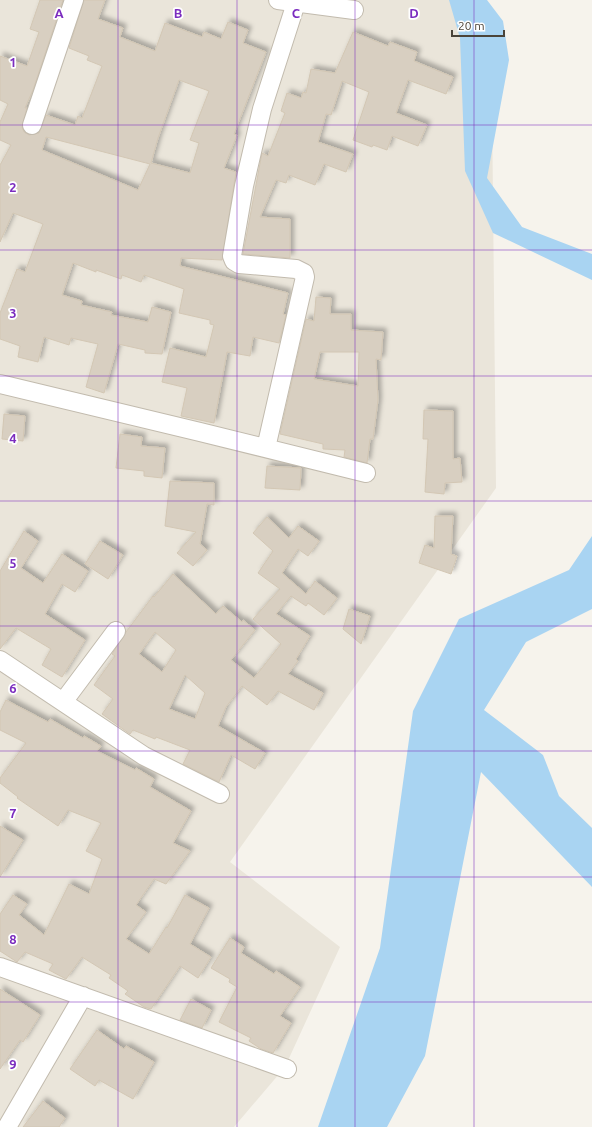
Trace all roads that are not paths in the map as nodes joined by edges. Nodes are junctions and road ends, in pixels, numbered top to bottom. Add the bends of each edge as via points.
1 (74, 0) edge
2 (278, 0) edge
3 (296, 3) junction
4 (354, 10) dead end
5 (32, 125) dead end
6 (0, 384) edge
7 (266, 448) junction
8 (366, 473) dead end
9 (116, 631) dead end
10 (0, 660) edge
11 (63, 702) junction
12 (220, 794) dead end
13 (0, 967) edge
14 (84, 996) junction
15 (288, 1069) dead end
16 (7, 1127) edge

1 - 5 street
2 - 3 street
3 - 4 street
3 - 7 street via 262,109 244,186 232,256 239,264 296,269 304,273 305,277
6 - 7 street
7 - 8 street
9 - 11 street
10 - 11 street
11 - 12 street via 144,756
13 - 14 street
14 - 15 street
14 - 16 street

